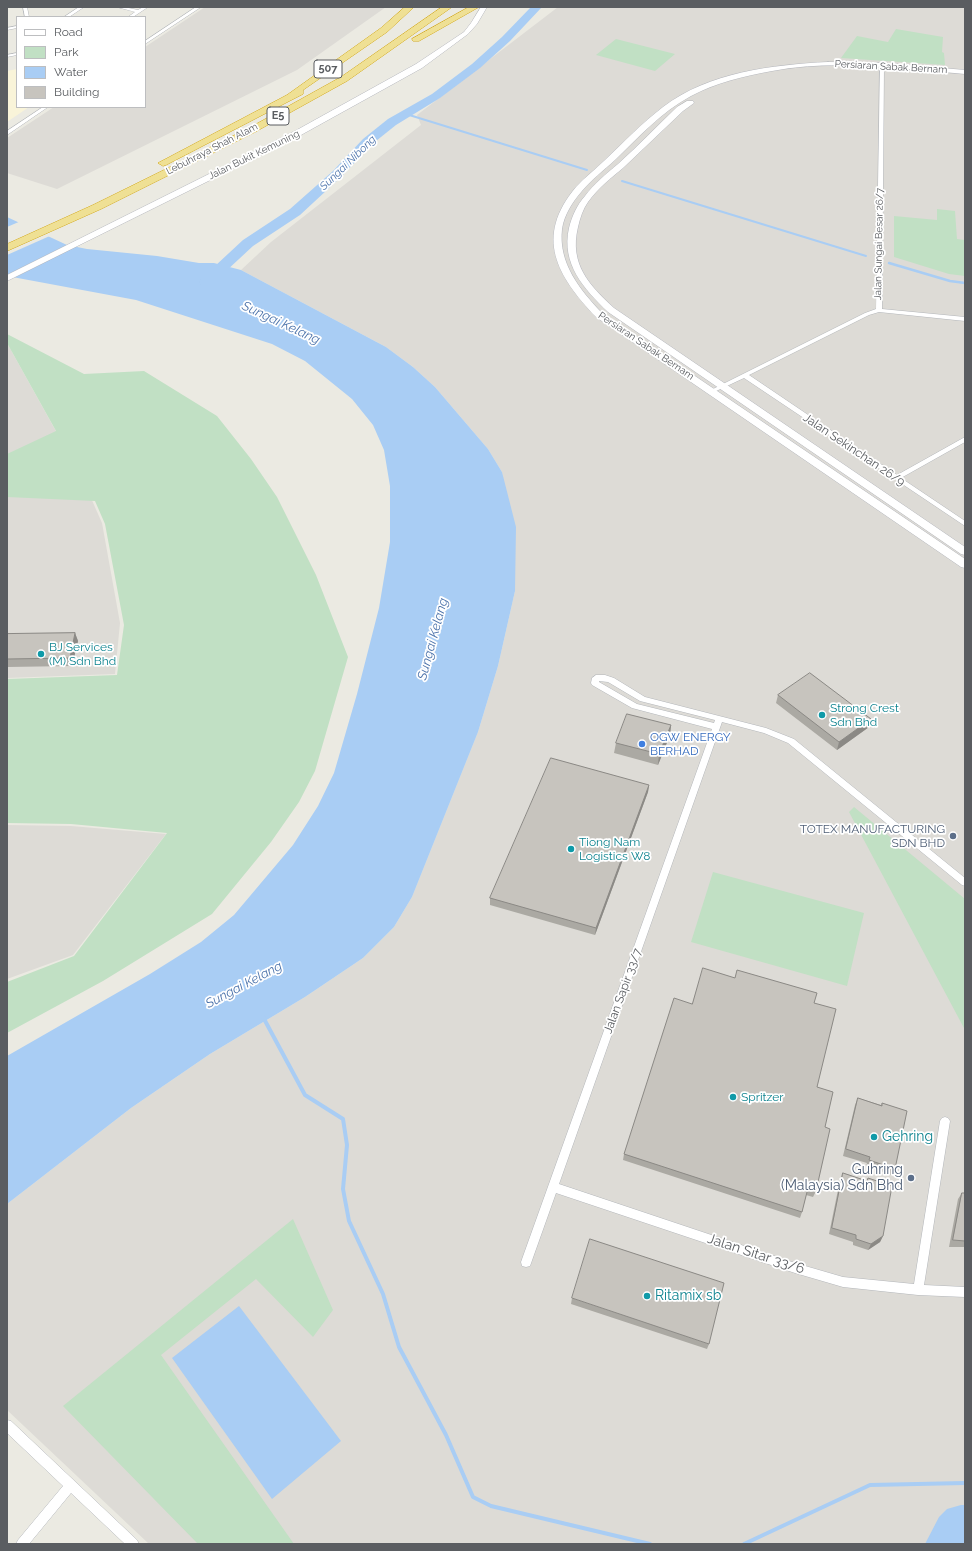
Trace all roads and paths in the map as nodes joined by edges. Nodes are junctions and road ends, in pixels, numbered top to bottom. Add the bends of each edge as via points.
1 (82, 7) edge
2 (119, 7) edge
3 (146, 7) edge
4 (189, 7) edge
5 (410, 7) edge
6 (437, 7) edge
7 (448, 7) edge
8 (475, 7) edge
9 (484, 7) edge
10 (198, 8) edge
11 (139, 12) junction
12 (68, 16) edge
13 (132, 16) edge
14 (146, 42) edge
15 (882, 68) junction
16 (965, 72) edge
17 (746, 74) junction
18 (965, 77) edge
19 (344, 79) junction
20 (754, 79) junction
21 (286, 100) junction
22 (44, 108) edge
23 (7, 133) edge
24 (152, 168) dead end
25 (112, 189) dead end
26 (20, 230) dead end
27 (7, 248) edge
28 (7, 278) edge
29 (878, 310) junction
30 (965, 319) edge
31 (744, 375) junction
32 (723, 386) junction
33 (712, 391) junction
34 (965, 439) edge
35 (896, 478) junction
36 (965, 524) edge
37 (965, 552) edge
38 (965, 564) edge
39 (718, 723) junction
40 (965, 883) edge
41 (945, 1121) dead end
42 (553, 1187) junction
43 (526, 1262) dead end
44 (918, 1290) junction
45 (965, 1292) edge
46 (7, 1426) edge
47 (71, 1485) junction
48 (22, 1544) edge
49 (133, 1544) edge

1 - 12 street
2 - 11 street
3 - 11 street
4 - 10 street
5 - 21 highway, 507 via 384,30
6 - 21 highway, Lebuhraya Shah Alam / E5 via 331,75
7 - 19 highway, Lebuhraya Shah Alam / E5
8 - 19 highway, 507
9 - 28 street, Jalan Bukit Kemuning via 466,33 419,66 298,133
10 - 14 street
11 - 13 street
15 - 16 street, Persiaran Sabak Bernam
15 - 17 street, Persiaran Sabak Bernam via 826,64 791,66
15 - 18 street, Persiaran Sabak Bernam
15 - 20 street, Persiaran Sabak Bernam via 836,68 790,72
15 - 29 street, Jalan Sungai Besar 26/7
17 - 20 street
17 - 33 street, Persiaran Sabak Bernam via 688,94 664,110 577,192 558,227 558,247 563,268 579,294 599,315
19 - 27 highway, Lebuhraya Shah Alam / E5 via 252,130 97,207
20 - 32 street, Persiaran Sabak Bernam via 706,94 680,109 602,182 580,208 572,228 571,247 575,266 591,291 611,310
21 - 24 highway, Lebuhraya Shah Alam / E5
22 - 23 street
25 - 26 highway
29 - 30 street
29 - 31 street, Jalan Sungai Besar 26/7
31 - 32 street, Jalan Sungai Besar 26/7
31 - 35 street, Jalan Sekinchan 26/9
32 - 33 street, Jalan Sungai Besar 26/7
32 - 37 street, Persiaran Sabak Bernam
33 - 38 street, Persiaran Sabak Bernam
34 - 35 street
35 - 36 street, Jalan Sekinchan 26/9
39 - 39 street via 635,706 595,683 596,678 611,680 643,699
39 - 40 street via 766,731 791,741
39 - 42 street, Jalan Sapir 33/7
41 - 44 street
42 - 43 street, Jalan Sapir 33/7
42 - 44 street, Jalan Sitar 33/6 via 843,1282
44 - 45 street, Jalan Sitar 33/6
46 - 47 street
47 - 48 street
47 - 49 street

